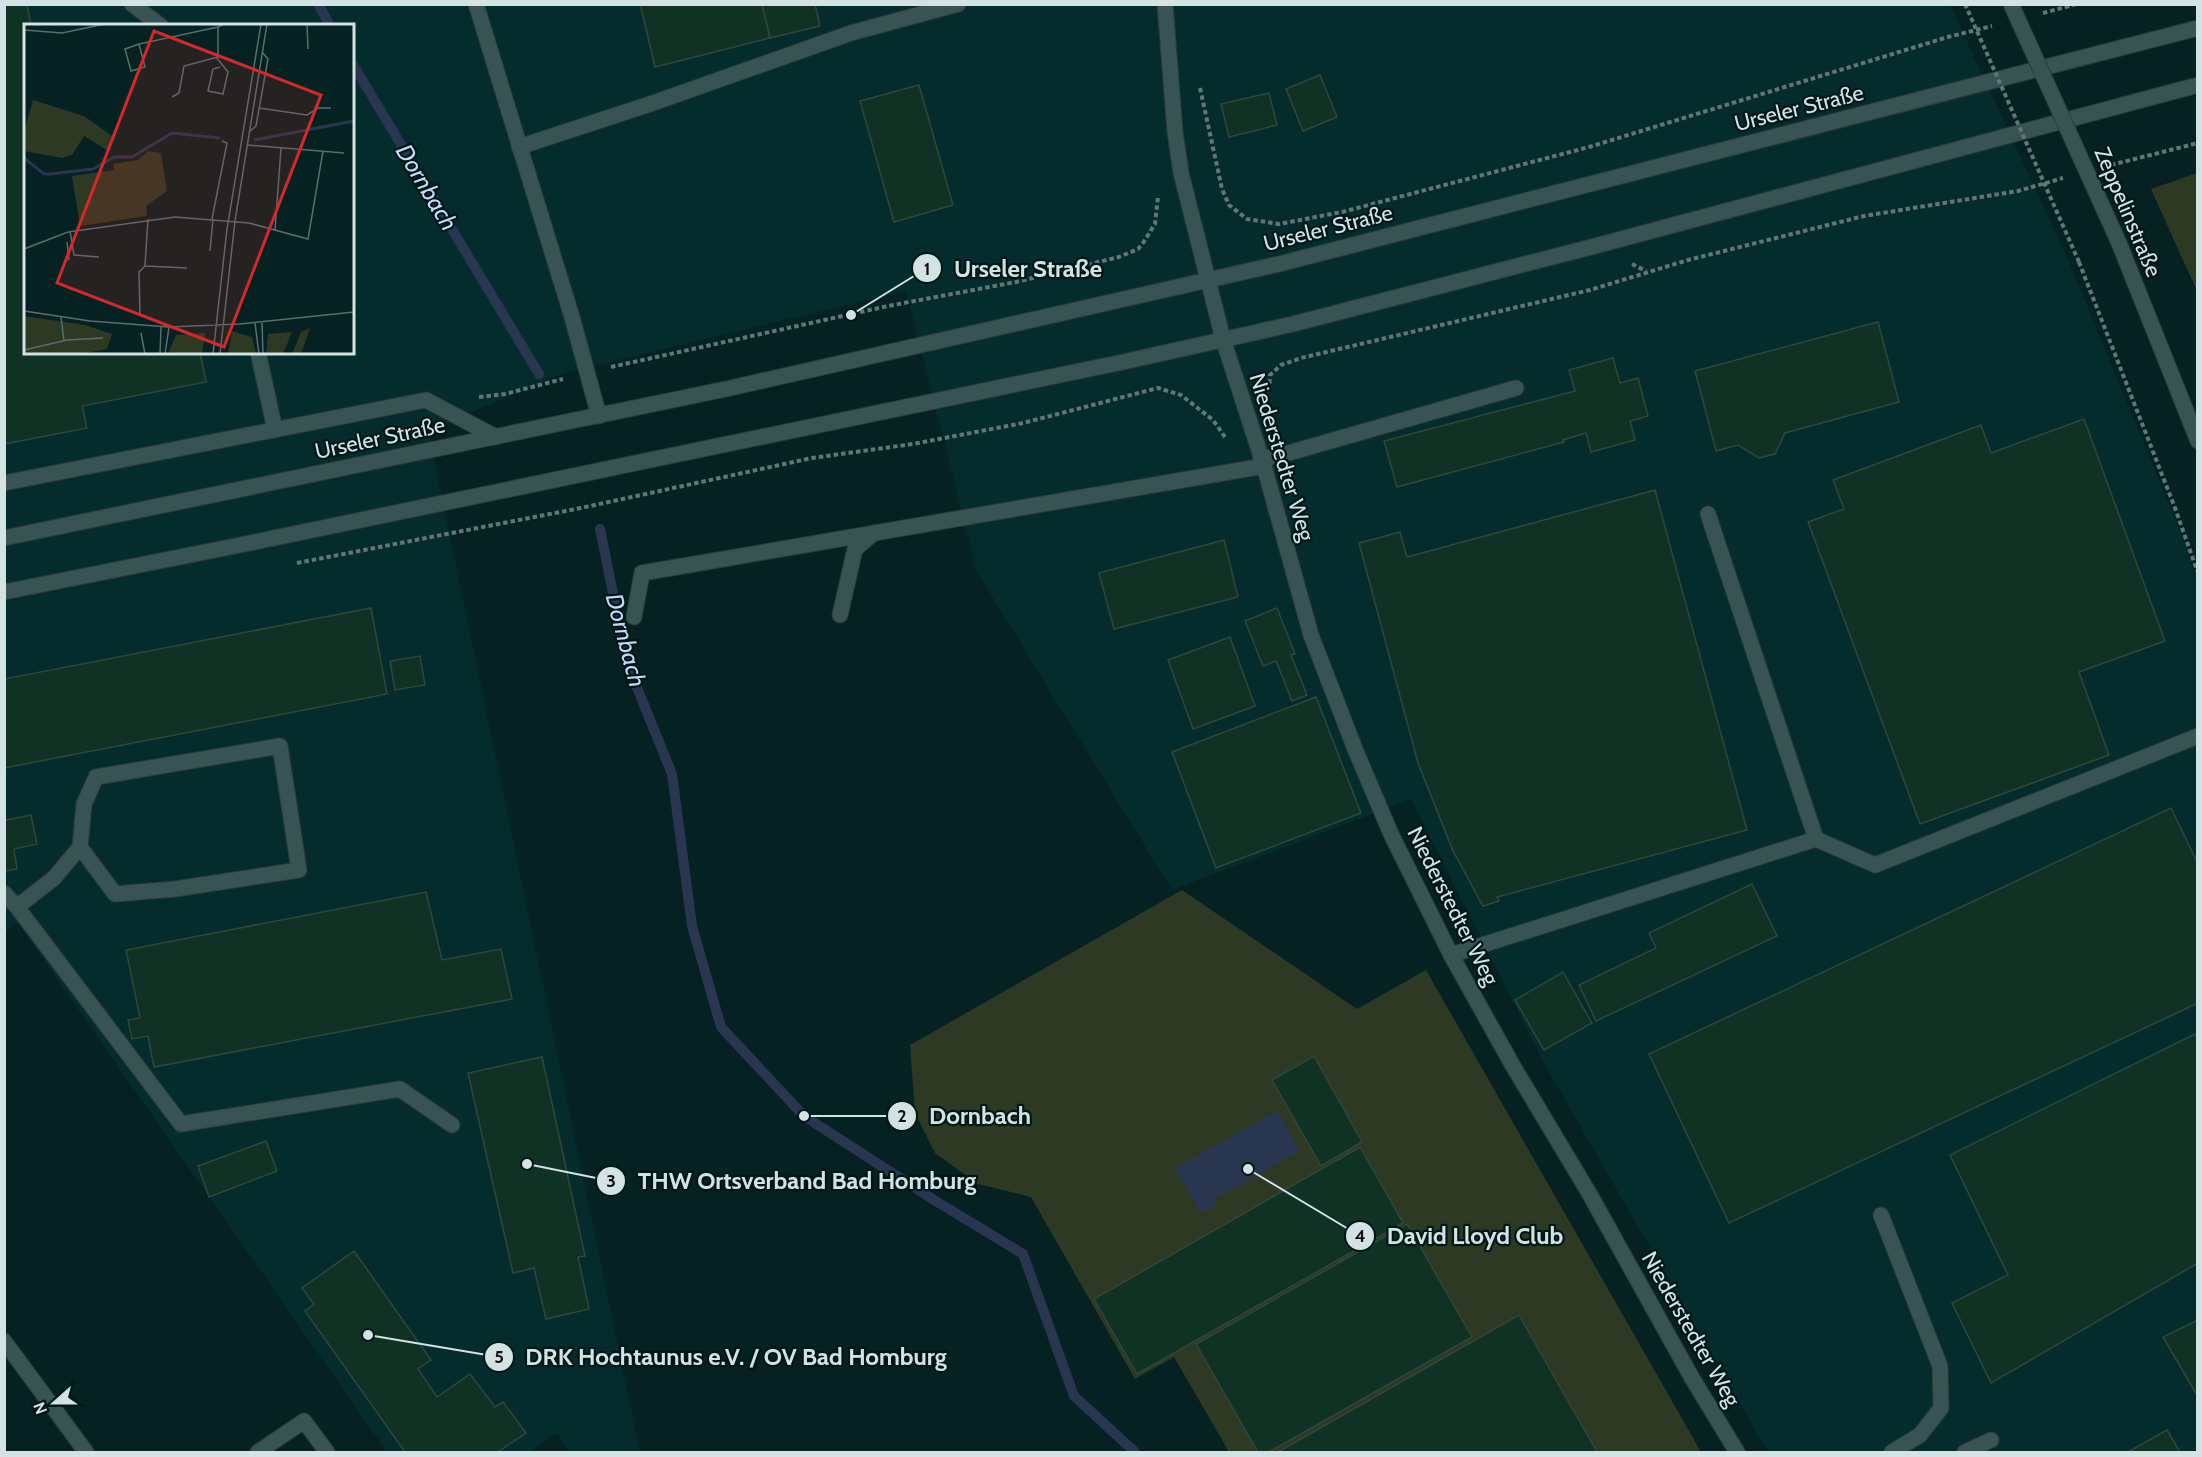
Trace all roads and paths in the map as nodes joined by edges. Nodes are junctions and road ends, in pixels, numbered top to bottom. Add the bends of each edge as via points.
1 (132, 4) edge
2 (476, 4) edge
3 (958, 4) edge
4 (1165, 4) edge
5 (1965, 4) edge
6 (2011, 4) edge
7 (2077, 4) edge
8 (2034, 15) dead end
9 (2002, 23) dead end
10 (158, 24) edge
11 (2198, 27) edge
12 (1200, 85) dead end
13 (2198, 85) edge
14 (2198, 143) edge
15 (519, 147) junction
16 (2109, 165) dead end
17 (2064, 178) dead end
18 (1158, 205) dead end
19 (1209, 281) junction
20 (793, 326) dead end
21 (1223, 339) junction
22 (258, 354) edge
23 (1516, 388) dead end
24 (1269, 397) dead end
25 (599, 416) junction
26 (1213, 420) dead end
27 (275, 430) junction
28 (496, 437) junction
29 (2198, 441) edge
30 (1262, 462) junction
31 (4, 483) edge
32 (1708, 514) dead end
33 (874, 533) junction
34 (4, 538) edge
35 (290, 564) dead end
36 (2198, 573) edge
37 (4, 592) edge
38 (840, 615) dead end
39 (634, 617) dead end
40 (2198, 736) edge
41 (1816, 838) junction
42 (80, 847) junction
43 (4, 893) edge
44 (17, 907) junction
45 (1451, 956) junction
46 (452, 1125) dead end
47 (1881, 1215) dead end
48 (4, 1341) edge
49 (1991, 1440) dead end
50 (86, 1452) edge
51 (258, 1452) edge
52 (327, 1452) edge
53 (1737, 1452) edge
54 (1892, 1452) edge
55 (1965, 1452) edge

1 - 10 street
2 - 15 street
3 - 15 street via 851,33
4 - 19 street, Niederstedter Weg via 1181,173
5 - 36 path, bridge via 2079,262
6 - 29 street, Zeppelinstraße, bridge via 2120,243
7 - 8 path
9 - 12 path via 1589,147 1342,212 1279,224 1246,219 1229,205 1222,189
11 - 19 street, Urseler Straße
13 - 21 street via 1574,251
14 - 16 path
15 - 25 street
17 - 24 path via 2018,191 1864,216 1678,263 1590,290 1301,358 1281,365 1270,375
18 - 20 path via 1155,224 1143,243 1119,257 1016,282
19 - 21 street, Niederstedter Weg
19 - 25 street, Urseler Straße
21 - 30 street, Niederstedter Weg
21 - 37 street
22 - 27 street
23 - 30 street
25 - 28 street, Urseler Straße
26 - 35 path via 1181,395 1158,388 1023,423 812,458 581,508
27 - 28 street via 426,400
27 - 31 street
28 - 34 street, Urseler Straße
30 - 33 street
30 - 45 street, Niederstedter Weg via 1311,635 1391,834
32 - 41 street
33 - 38 street via 855,549
33 - 39 street via 642,573
40 - 41 street via 1875,865
41 - 45 street
42 - 42 street via 84,804 96,777 280,746 299,870 115,894
42 - 44 street via 54,878
43 - 44 street
44 - 46 street via 181,1124 400,1089
45 - 53 street, Niederstedter Weg
47 - 54 street via 1940,1366 1941,1408 1920,1435
48 - 50 street
49 - 55 street
51 - 52 street via 304,1420

